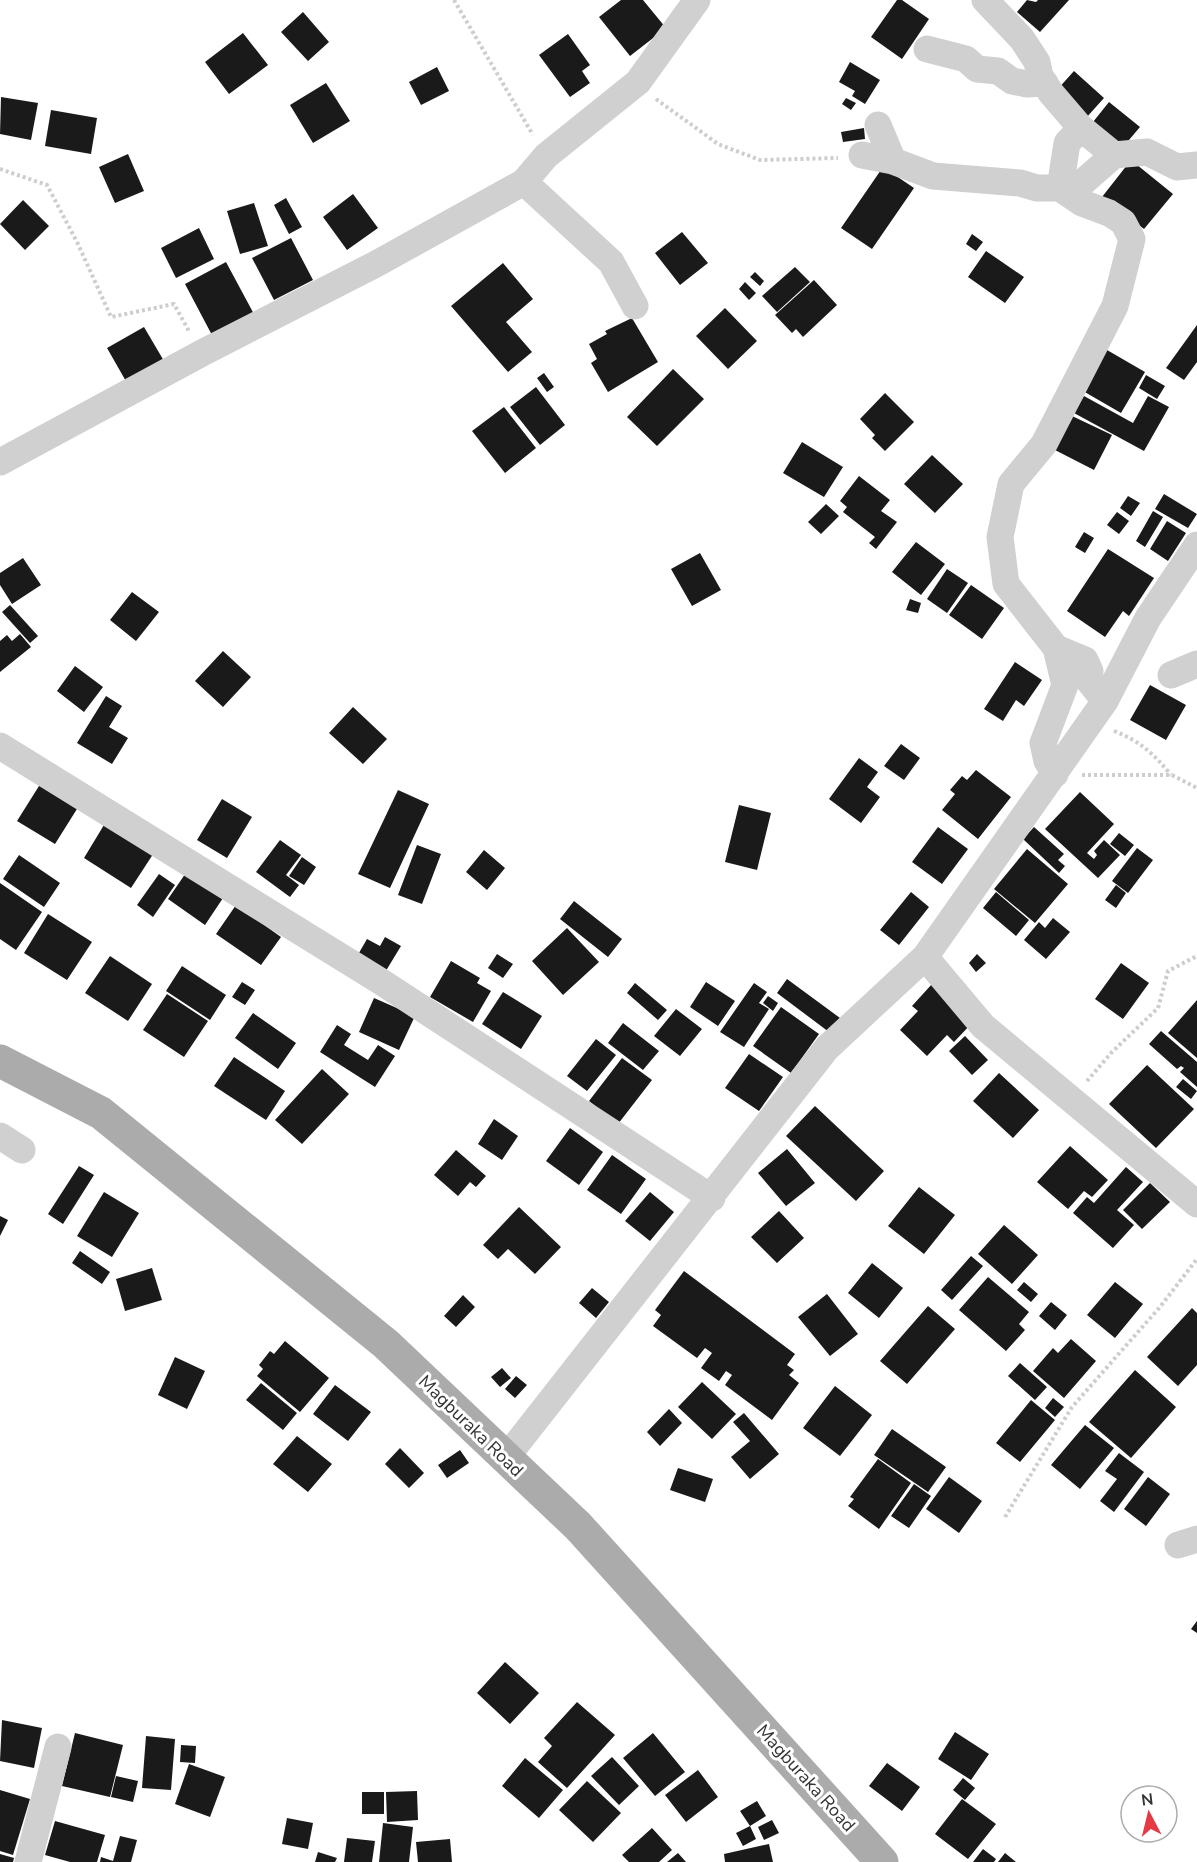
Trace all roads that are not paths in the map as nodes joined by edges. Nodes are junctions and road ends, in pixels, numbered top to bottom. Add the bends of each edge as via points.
1 (697, 0) edge
2 (985, 0) edge
3 (927, 49) dead end
4 (1045, 83) junction
5 (878, 125) dead end
6 (1081, 128) junction
7 (862, 154) road end
8 (1114, 154) junction
9 (893, 161) junction
10 (1197, 165) edge
11 (524, 182) junction
12 (1060, 188) junction
13 (635, 306) dead end
14 (0, 462) edge
15 (1197, 545) edge
16 (1056, 648) junction
17 (1197, 664) edge
18 (1171, 675) dead end
19 (1098, 712) junction
20 (0, 746) edge
21 (1055, 774) junction
22 (925, 957) junction
23 (0, 1061) edge
24 (712, 1198) junction
25 (1197, 1204) edge
26 (505, 1459) junction
27 (58, 1747) dead end
28 (28, 1862) edge
29 (882, 1862) edge

1 - 11 street via 638,82 546,156
2 - 4 street via 1022,39
3 - 4 street via 966,59 977,69 998,71 1012,81
4 - 6 street
5 - 9 street
6 - 8 street
6 - 12 street via 1067,143
7 - 9 street
8 - 10 street via 1147,152 1177,167
8 - 12 street via 1074,190
9 - 12 street via 933,176
11 - 13 street via 611,262
11 - 14 street
12 - 16 street via 1124,222 1132,239 1115,306 1044,444 1011,484 1000,537 1006,584
15 - 19 street via 1148,618
16 - 19 street via 1085,660
16 - 21 street via 1065,685 1043,743
17 - 18 street
19 - 21 street
20 - 24 street via 373,976
21 - 22 street
22 - 24 street via 827,1048
22 - 25 street via 983,1026
23 - 26 main road, Magburaka Road via 100,1113 386,1344
24 - 26 street
26 - 29 main road, Magburaka Road via 578,1527
27 - 28 street

